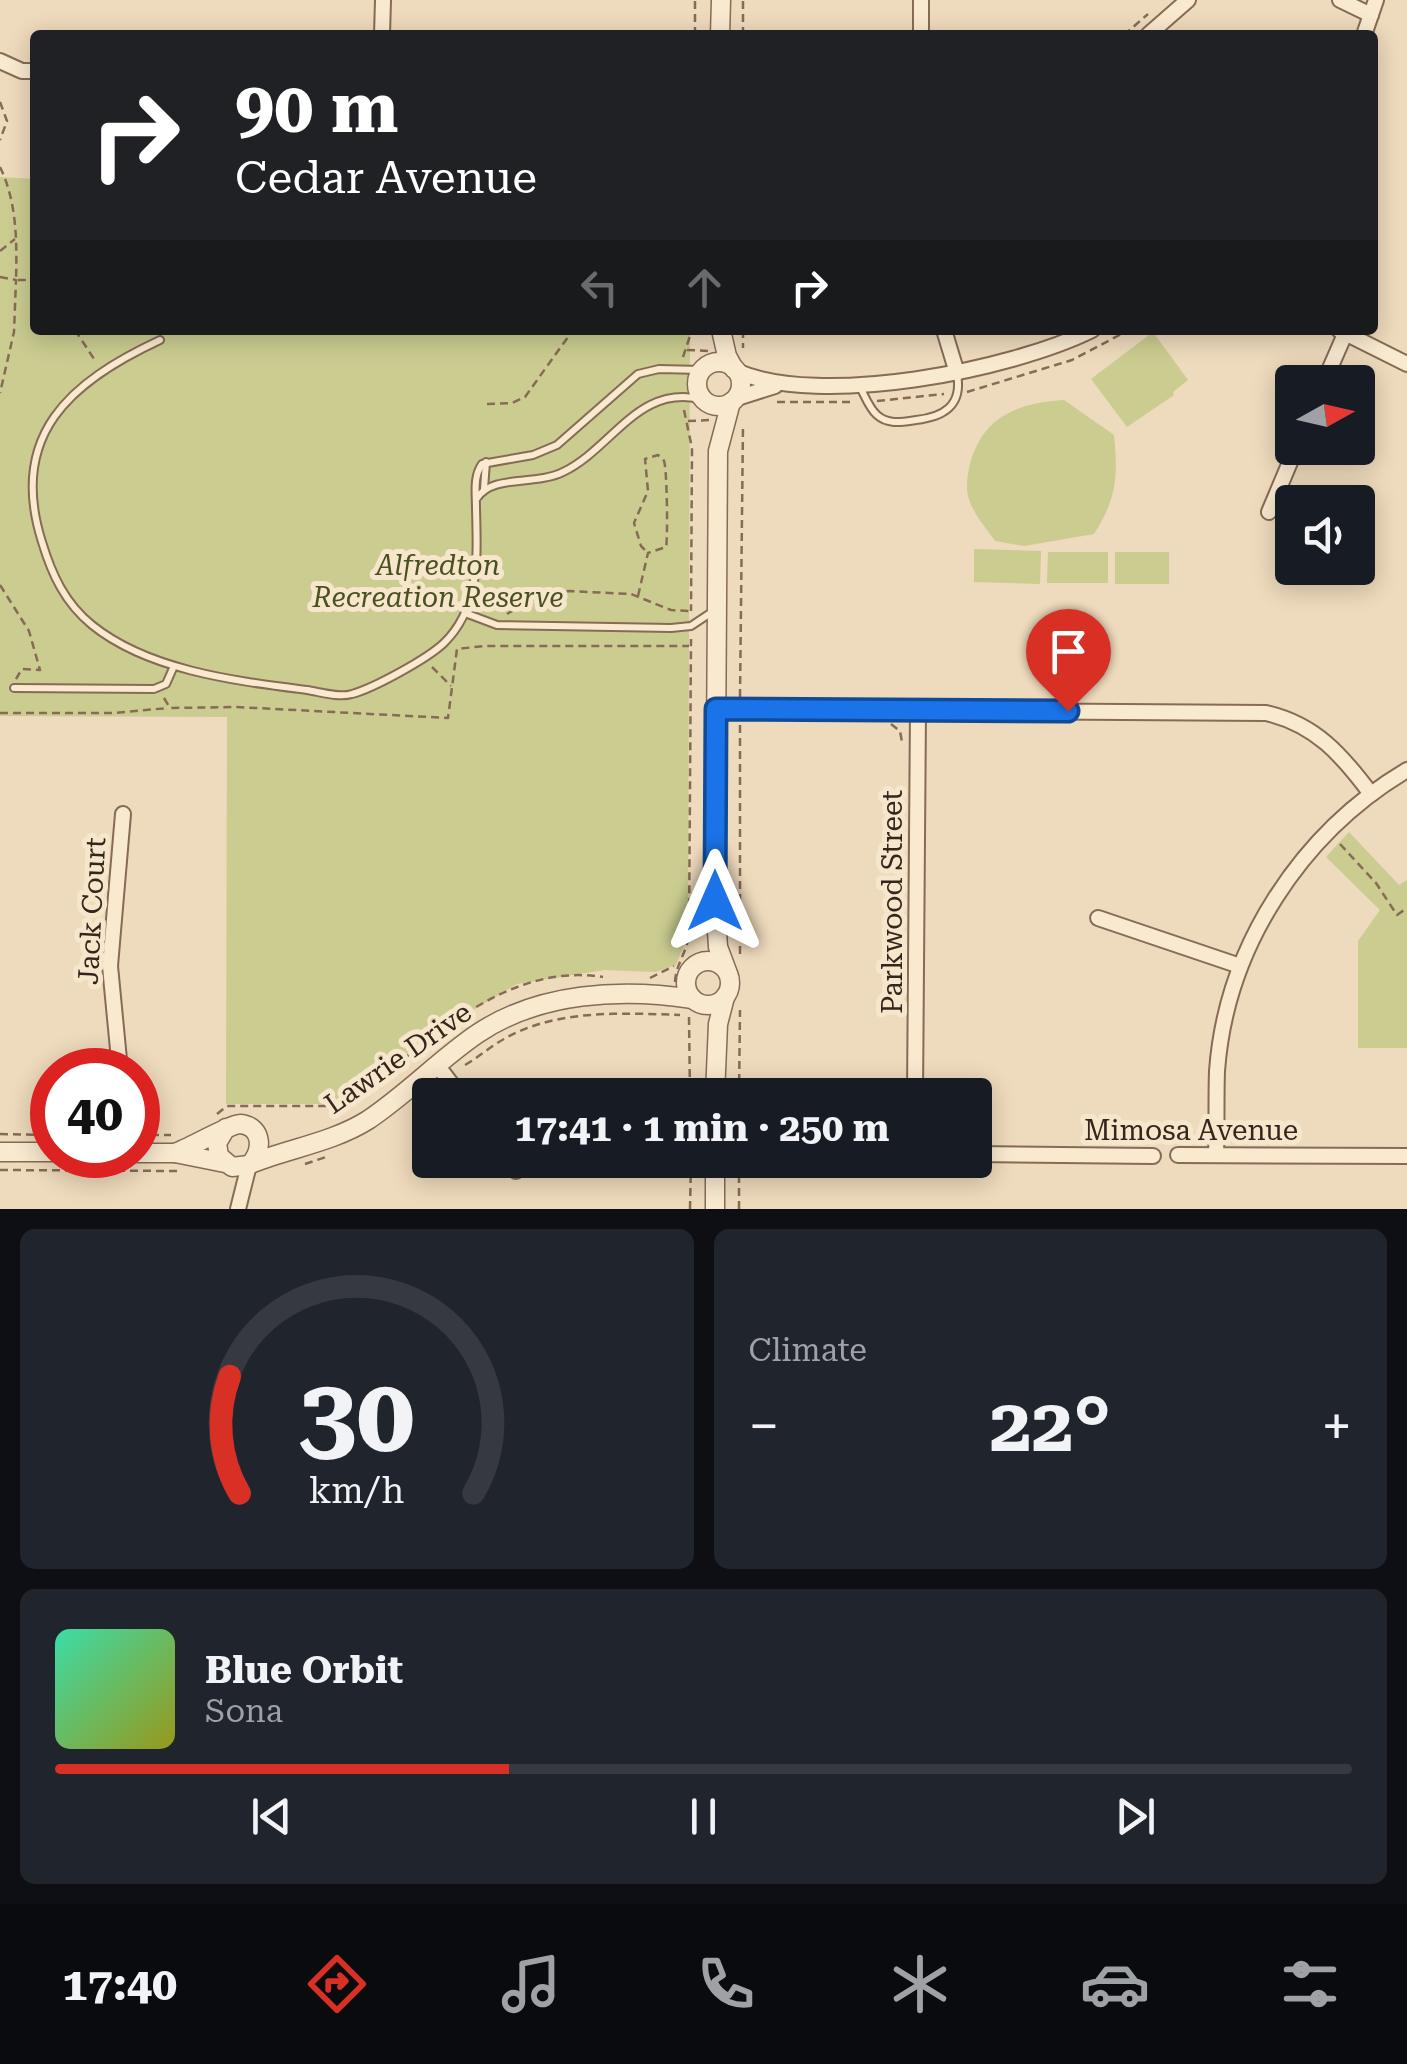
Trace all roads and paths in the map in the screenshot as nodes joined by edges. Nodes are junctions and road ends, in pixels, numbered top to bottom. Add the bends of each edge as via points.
1 (383, 0) edge
2 (695, 0) edge
3 (720, 0) edge
4 (743, 0) edge
5 (921, 0) edge
6 (1188, 0) edge
7 (1340, 0) edge
8 (1374, 7) edge
9 (1150, 13) dead end
10 (382, 30) edge
11 (695, 30) edge
12 (720, 30) edge
13 (742, 30) edge
14 (921, 30) edge
15 (1130, 30) edge
16 (1154, 30) edge
17 (0, 61) edge
18 (30, 71) edge
19 (0, 102) edge
20 (0, 140) edge
21 (0, 167) edge
22 (16, 238) junction
23 (0, 251) edge
24 (0, 277) edge
25 (16, 280) junction
26 (30, 282) edge
27 (78, 335) edge
28 (568, 335) edge
29 (716, 335) edge
30 (720, 335) edge
31 (946, 335) edge
32 (1079, 335) edge
33 (1341, 335) edge
34 (1348, 335) edge
35 (160, 340) dead end
36 (1407, 364) edge
37 (1330, 365) edge
38 (703, 369) junction
39 (102, 370) junction
40 (735, 370) junction
41 (957, 373) junction
42 (858, 383) junction
43 (786, 384) junction
44 (0, 392) edge
45 (704, 400) junction
46 (487, 404) dead end
47 (682, 405) dead end
48 (736, 406) junction
49 (718, 451) junction
50 (486, 462) junction
51 (1289, 465) edge
52 (484, 489) junction
53 (476, 500) junction
54 (1269, 512) dead end
55 (648, 553) junction
56 (0, 585) edge
57 (638, 596) junction
58 (717, 608) junction
59 (466, 613) junction
60 (502, 626) junction
61 (426, 657) junction
62 (174, 666) junction
63 (452, 687) junction
64 (158, 688) junction
65 (12, 689) joint
66 (740, 694) dead end
67 (170, 708) junction
68 (716, 709) junction
69 (918, 710) junction
70 (0, 712) edge
71 (740, 724) dead end
72 (1407, 770) edge
73 (1371, 794) junction
74 (123, 814) dead end
75 (1328, 832) junction
76 (715, 901) junction
77 (1407, 908) edge
78 (1098, 918) dead end
79 (1240, 966) junction
80 (733, 968) junction
81 (687, 986) junction
82 (733, 995) junction
83 (421, 1046) dead end
84 (118, 1048) edge
85 (714, 1066) junction
86 (442, 1072) junction
87 (447, 1078) edge
88 (690, 1078) edge
89 (714, 1078) edge
90 (739, 1078) edge
91 (915, 1078) edge
92 (222, 1121) junction
93 (248, 1126) junction
94 (0, 1134) edge
95 (30, 1135) edge
96 (306, 1144) junction
97 (160, 1145) edge
98 (0, 1152) edge
99 (30, 1152) edge
100 (160, 1153) edge
101 (178, 1153) junction
102 (992, 1154) edge
103 (1216, 1155) junction
104 (1407, 1156) edge
105 (226, 1164) junction
106 (250, 1164) junction
107 (0, 1170) edge
108 (691, 1178) edge
109 (715, 1178) edge
110 (739, 1178) edge
111 (238, 1208) edge
112 (690, 1209) edge
113 (715, 1209) edge
114 (739, 1209) edge

1 - 10 street
2 - 11 path
3 - 12 street
4 - 13 path
5 - 14 street
6 - 16 street
7 - 8 street
9 - 15 path
17 - 18 street
19 - 20 path via 7,121
21 - 22 path via 10,187
22 - 23 path
22 - 25 path
24 - 25 path
25 - 26 path
25 - 44 path via 14,332
27 - 39 path
28 - 46 path via 525,396
29 - 38 street
30 - 40 street
31 - 41 street
32 - 41 street
33 - 37 street
34 - 36 street
35 - 39 lane
38 - 40 street via 719,362
38 - 45 street via 697,384
38 - 50 lane via 638,374 557,445
39 - 62 lane via 44,432 31,473 34,518 66,598 94,626
40 - 43 street
40 - 48 street
41 - 42 street
41 - 42 lane via 958,393 949,410 914,420 879,417
42 - 43 street
43 - 48 street via 750,392
45 - 48 street
45 - 49 street
45 - 52 lane via 678,396 648,405 566,470
47 - 57 path via 692,448 691,611
48 - 49 street
48 - 66 path
49 - 58 street
50 - 52 lane
50 - 53 lane via 478,470
51 - 54 street
52 - 53 lane
53 - 59 lane via 476,574
55 - 55 path via 666,547 669,533 666,470 658,455 645,459 649,483 634,523
55 - 57 path
56 - 65 path via 29,630 40,670 22,670
57 - 60 path via 542,594 505,614
58 - 60 lane via 678,628
58 - 68 street
59 - 60 lane
59 - 61 lane
61 - 62 lane via 349,696
61 - 63 path
62 - 64 lane
63 - 67 path via 448,718
63 - 81 path via 457,649 692,646 689,934 676,965
64 - 65 lane
64 - 67 path
67 - 70 path
68 - 69 street
68 - 76 street
69 - 73 street via 1266,714 1318,735
69 - 91 street, Parkwood Street
71 - 80 path
72 - 73 street
73 - 75 street
74 - 84 street, Jack Court via 110,966
75 - 77 path via 1397,914
75 - 79 street via 1275,899
76 - 80 street via 718,947
76 - 81 street
78 - 79 street
79 - 103 street via 1219,1058
80 - 81 street via 709,961
80 - 82 street
81 - 82 street via 713,1005
81 - 85 street via 706,1023
81 - 86 street, Lawrie Drive via 530,1008 482,1030
82 - 85 street via 719,1016
82 - 90 path
83 - 92 path via 361,1093 355,1106 226,1106
85 - 89 street
86 - 87 street
86 - 88 path via 549,1021 689,1015
86 - 96 street, Lawrie Drive via 341,1134
92 - 93 street
92 - 101 street
92 - 105 street via 217,1143
93 - 96 street, Lawrie Drive
93 - 106 street via 260,1145
94 - 95 path
96 - 106 street, Lawrie Drive
97 - 101 path
98 - 99 street
100 - 101 street
101 - 105 street
101 - 107 path
102 - 103 street, Mimosa Avenue
103 - 104 street, Mimosa Avenue
105 - 106 street
105 - 111 street
106 - 111 street
108 - 112 path
109 - 113 street
110 - 114 path

